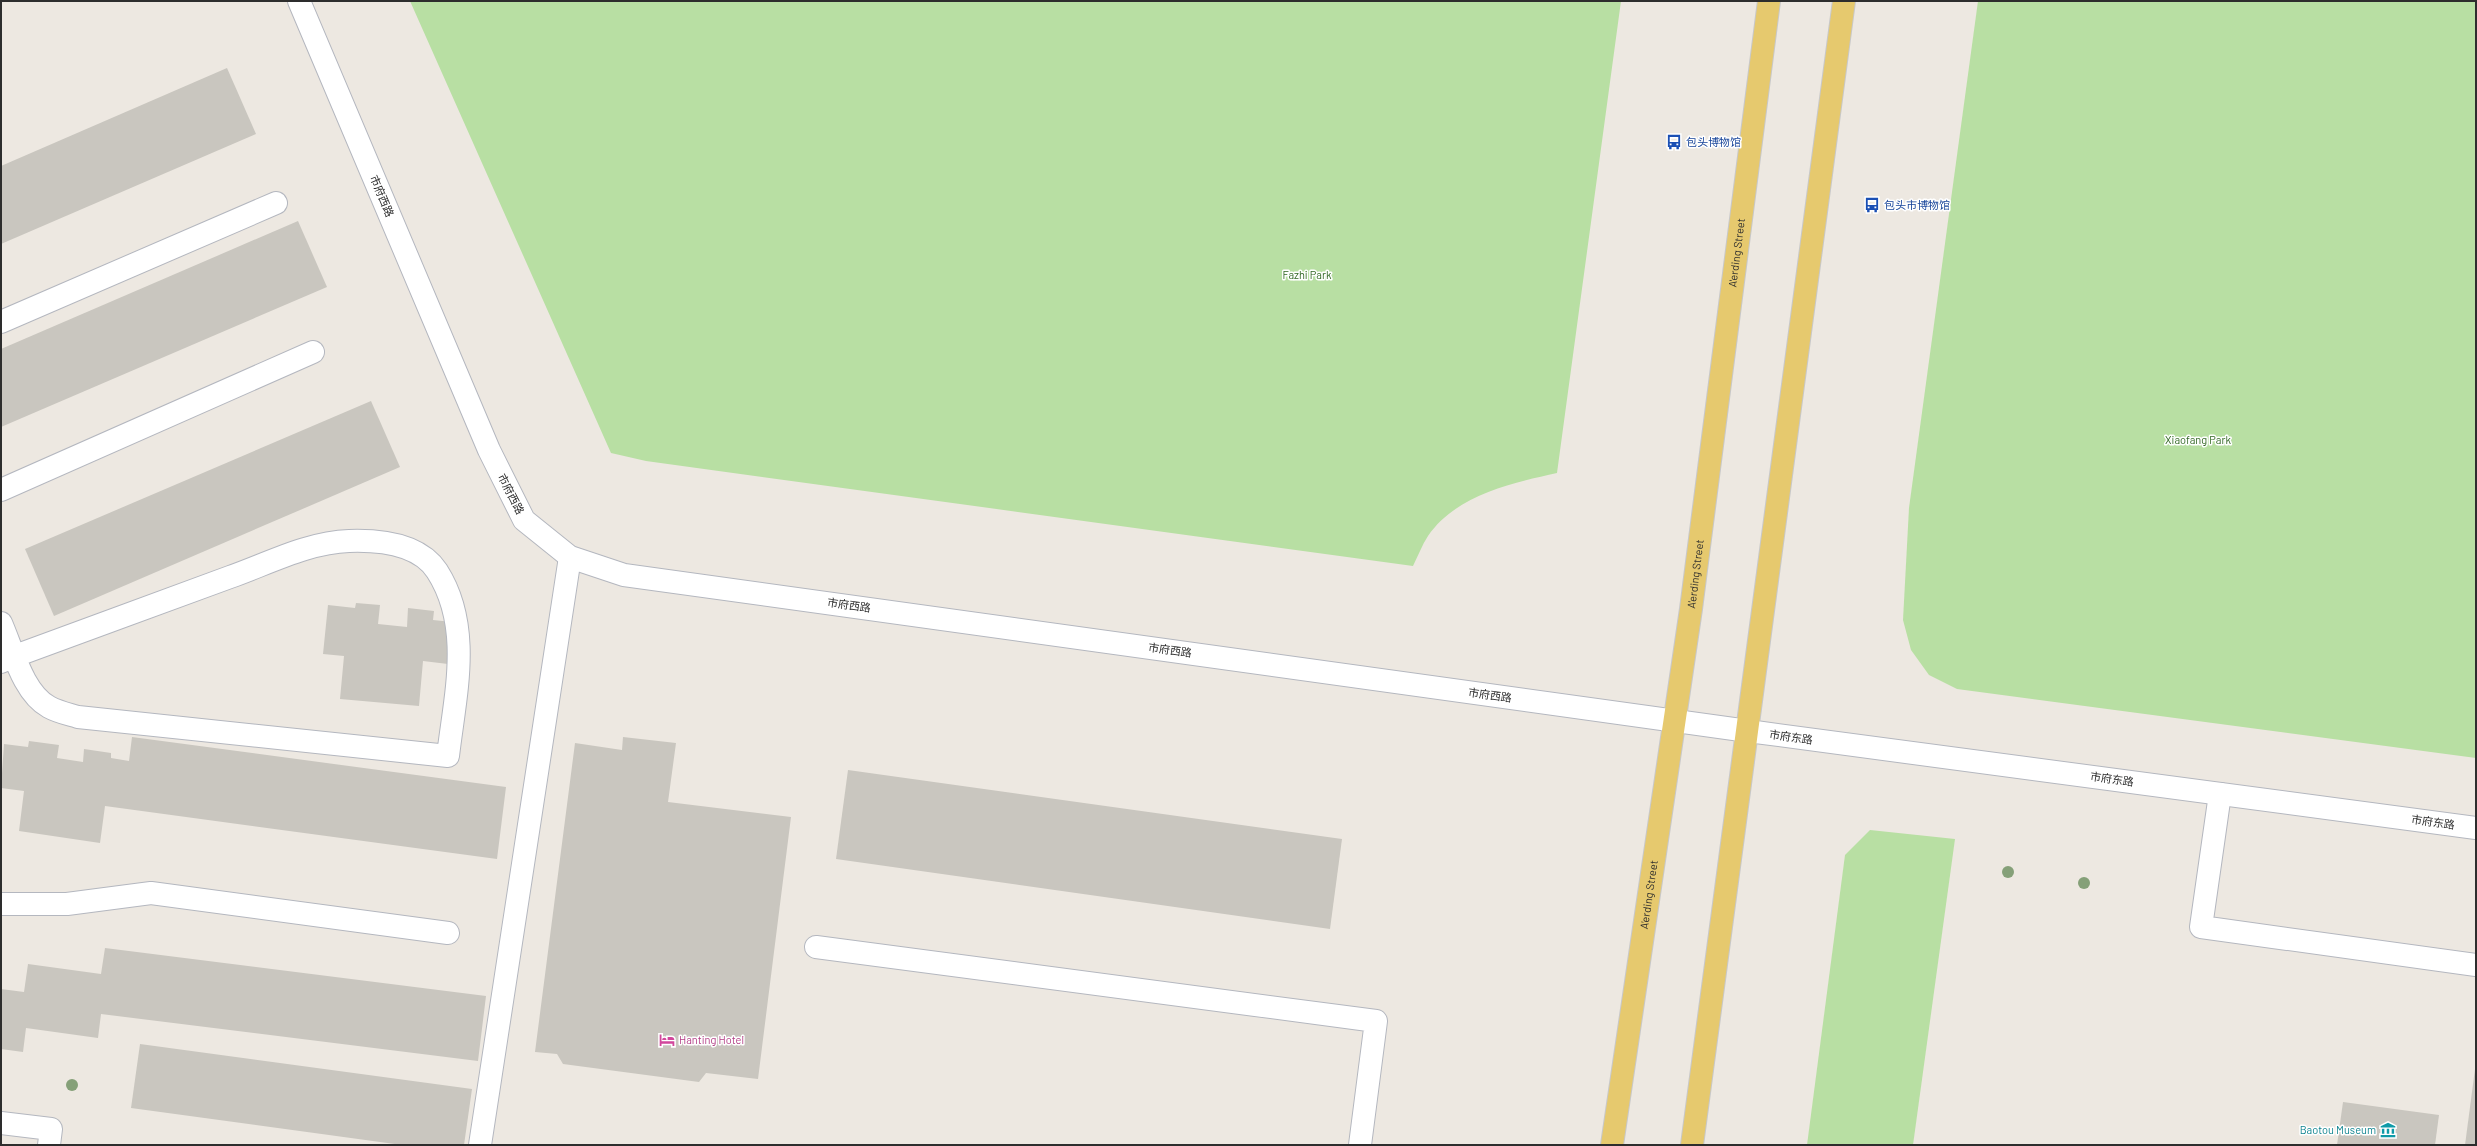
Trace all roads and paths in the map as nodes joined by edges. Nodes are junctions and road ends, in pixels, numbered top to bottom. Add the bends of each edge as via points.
1 (299, 1) edge
2 (1769, 1) edge
3 (1844, 1) edge
4 (276, 203) dead end
5 (1, 322) edge
6 (313, 352) dead end
7 (1, 490) edge
8 (570, 557) junction
9 (1, 623) edge
10 (8, 659) edge
11 (1676, 721) junction
12 (1748, 731) junction
13 (2220, 794) junction
14 (2476, 828) edge
15 (1, 904) edge
16 (448, 933) dead end
17 (816, 947) dead end
18 (2476, 965) edge
19 (1, 1123) edge
20 (49, 1145) edge
21 (480, 1145) edge
22 (1360, 1145) edge
23 (1612, 1145) edge
24 (1692, 1145) edge

1 - 8 street, 市府西路 via 489,450 524,520
2 - 11 main road, A'erding Street
3 - 12 main road
4 - 5 street
6 - 7 street
8 - 11 street, 市府西路 via 624,575
8 - 21 street
9 - 10 street
10 - 10 street via 297,553 348,541 394,545 425,558 436,571 452,603 457,621 459,646 448,756 78,717 48,707 36,698
11 - 12 street, 市府西路
11 - 23 main road, A'erding Street
12 - 13 street, 市府东路
12 - 24 main road
13 - 14 street, 市府东路
13 - 18 street via 2201,927
15 - 16 street via 67,904 151,893
17 - 22 street via 1376,1021
19 - 20 street via 51,1129

